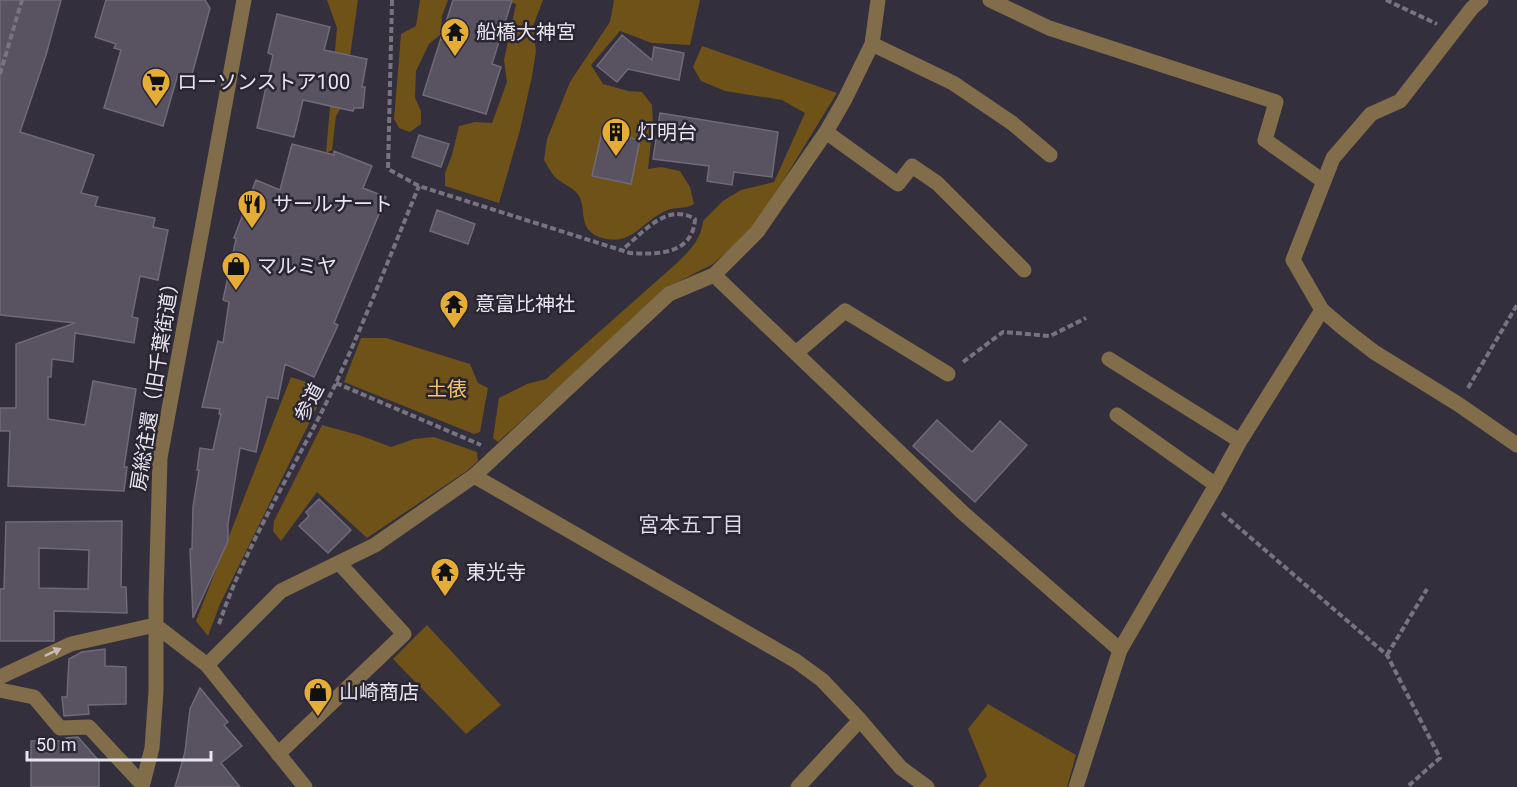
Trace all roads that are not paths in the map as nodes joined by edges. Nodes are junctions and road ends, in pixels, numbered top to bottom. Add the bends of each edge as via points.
1 (244, 0) edge
2 (878, 0) edge
3 (990, 0) edge
4 (1481, 0) edge
5 (872, 44) junction
6 (826, 132) junction
7 (1050, 155) dead end
8 (1323, 181) junction
9 (1024, 270) dead end
10 (714, 275) junction
11 (1322, 310) junction
12 (796, 353) junction
13 (1109, 359) dead end
14 (948, 374) road end
15 (1117, 415) dead end
16 (1240, 441) junction
17 (1517, 445) edge
18 (474, 476) junction
19 (1216, 485) junction
20 (339, 563) junction
21 (155, 625) junction
22 (1120, 650) junction
23 (207, 665) junction
24 (0, 677) edge
25 (0, 690) edge
26 (860, 720) junction
27 (278, 754) junction
28 (142, 785) edge
29 (305, 787) edge
30 (798, 787) edge
31 (927, 787) edge
32 (1076, 787) edge

1 - 21 street, 房総往還（旧千葉街道） via 160,458
2 - 5 street
3 - 8 street via 1049,28 1276,102 1265,140
4 - 8 street via 1400,100 1371,114 1357,129 1333,158
5 - 6 street
5 - 7 street via 953,83 1012,123
6 - 9 street via 898,184 912,166 937,183
6 - 10 street via 757,232
8 - 11 street via 1293,260
10 - 12 street
10 - 18 street via 669,294
11 - 16 street
11 - 17 street via 1374,352
12 - 14 street via 845,311
12 - 22 street via 962,512
13 - 16 street
15 - 19 street
16 - 19 street
18 - 20 street via 375,545
18 - 26 street via 796,661 822,680
19 - 22 street
20 - 23 street via 281,591
20 - 27 street via 404,634
21 - 23 street
24 -> 21 street via 70,644
21 - 28 street, 房総往還（旧千葉街道） via 152,748
22 - 32 street
23 - 27 street
25 - 28 street via 34,697 60,728 89,728
26 - 30 street
26 - 31 street via 901,768
27 - 29 street

